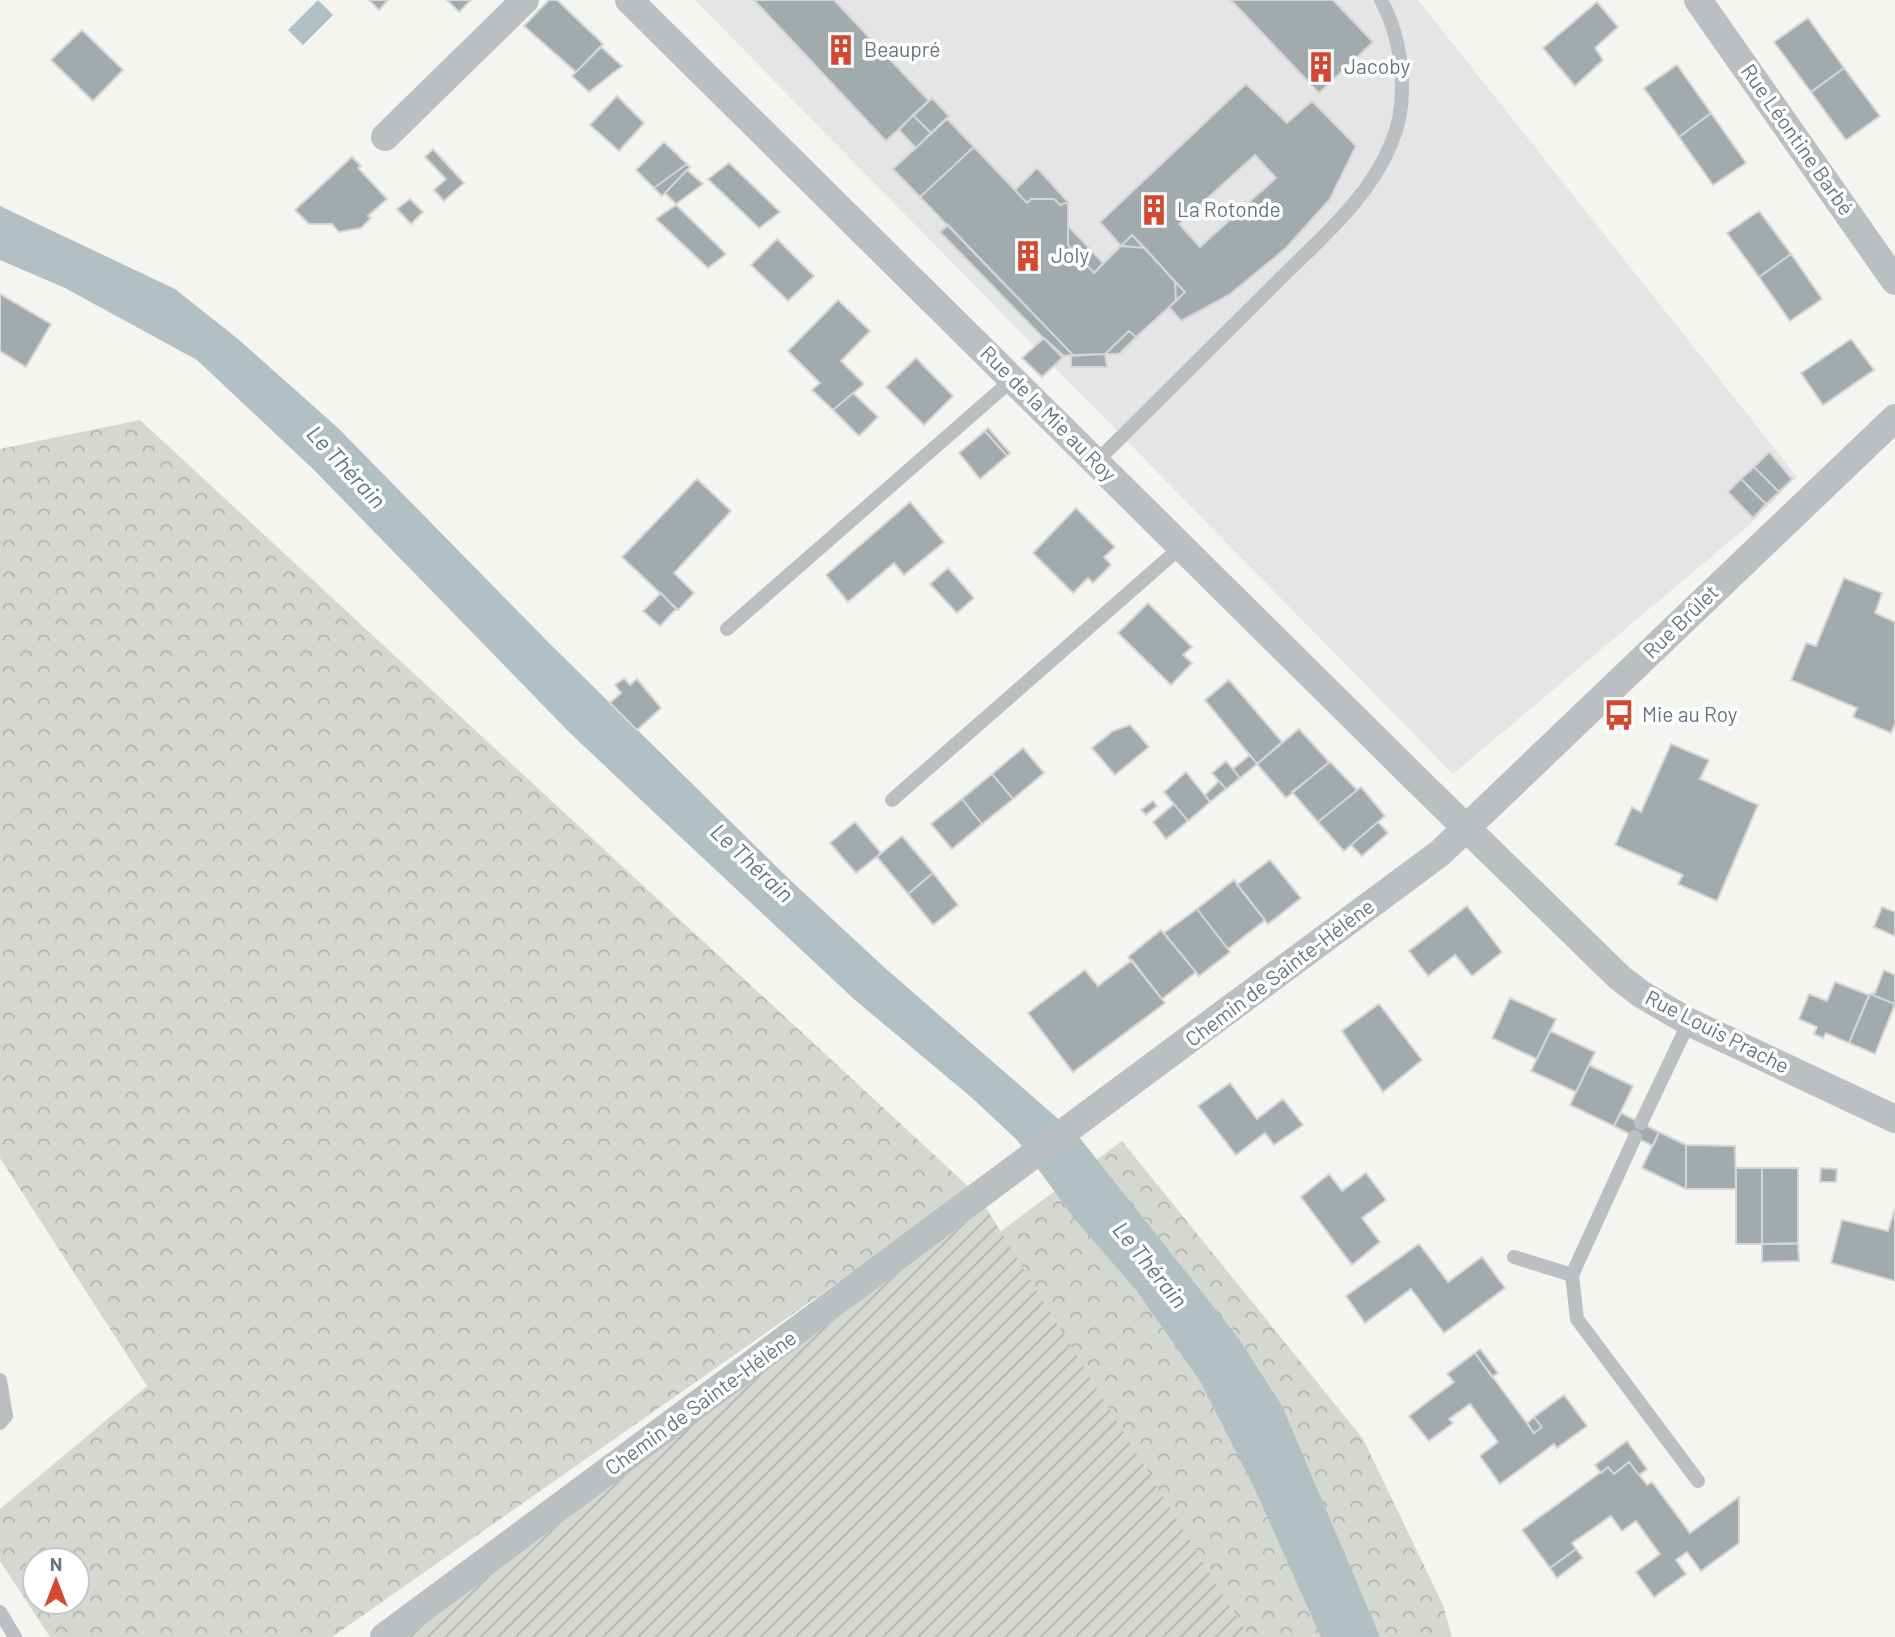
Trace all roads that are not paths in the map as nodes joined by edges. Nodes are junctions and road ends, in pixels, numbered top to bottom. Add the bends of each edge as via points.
1 (525, 0) edge
2 (629, 0) edge
3 (1381, 0) edge
4 (1698, 0) edge
5 (384, 137) dead end
6 (1895, 281) edge
7 (1013, 379) junction
8 (1895, 418) edge
9 (1096, 462) junction
10 (1181, 547) junction
11 (727, 629) dead end
12 (891, 800) dead end
13 (1467, 828) junction
14 (1689, 1022) junction
15 (1895, 1119) edge
16 (1514, 1257) dead end
17 (1572, 1275) junction
18 (0, 1380) edge
19 (0, 1423) edge
20 (1698, 1481) dead end
21 (0, 1612) edge
22 (15, 1637) edge
23 (384, 1637) edge

1 - 5 street
2 - 7 street, Rue de la Mie au Roy
3 - 9 lane via 1396,36 1401,78 1397,123 1383,163 1344,215
4 - 6 street, Rue Léontine Barbé
7 - 9 street, Rue de la Mie au Roy
7 - 11 lane
8 - 13 street, Rue Brûlet
9 - 10 street, Rue de la Mie au Roy
10 - 12 lane
10 - 13 street, Rue de la Mie au Roy
13 - 14 street, Rue Louis Prache via 1619,977
13 - 23 street, Chemin de Sainte-Hélène via 1091,1115
14 - 15 street, Rue Louis Prache
14 - 17 lane
16 - 17 lane
17 - 20 lane via 1577,1319
18 - 19 lane via 6,1416
21 - 22 lane

